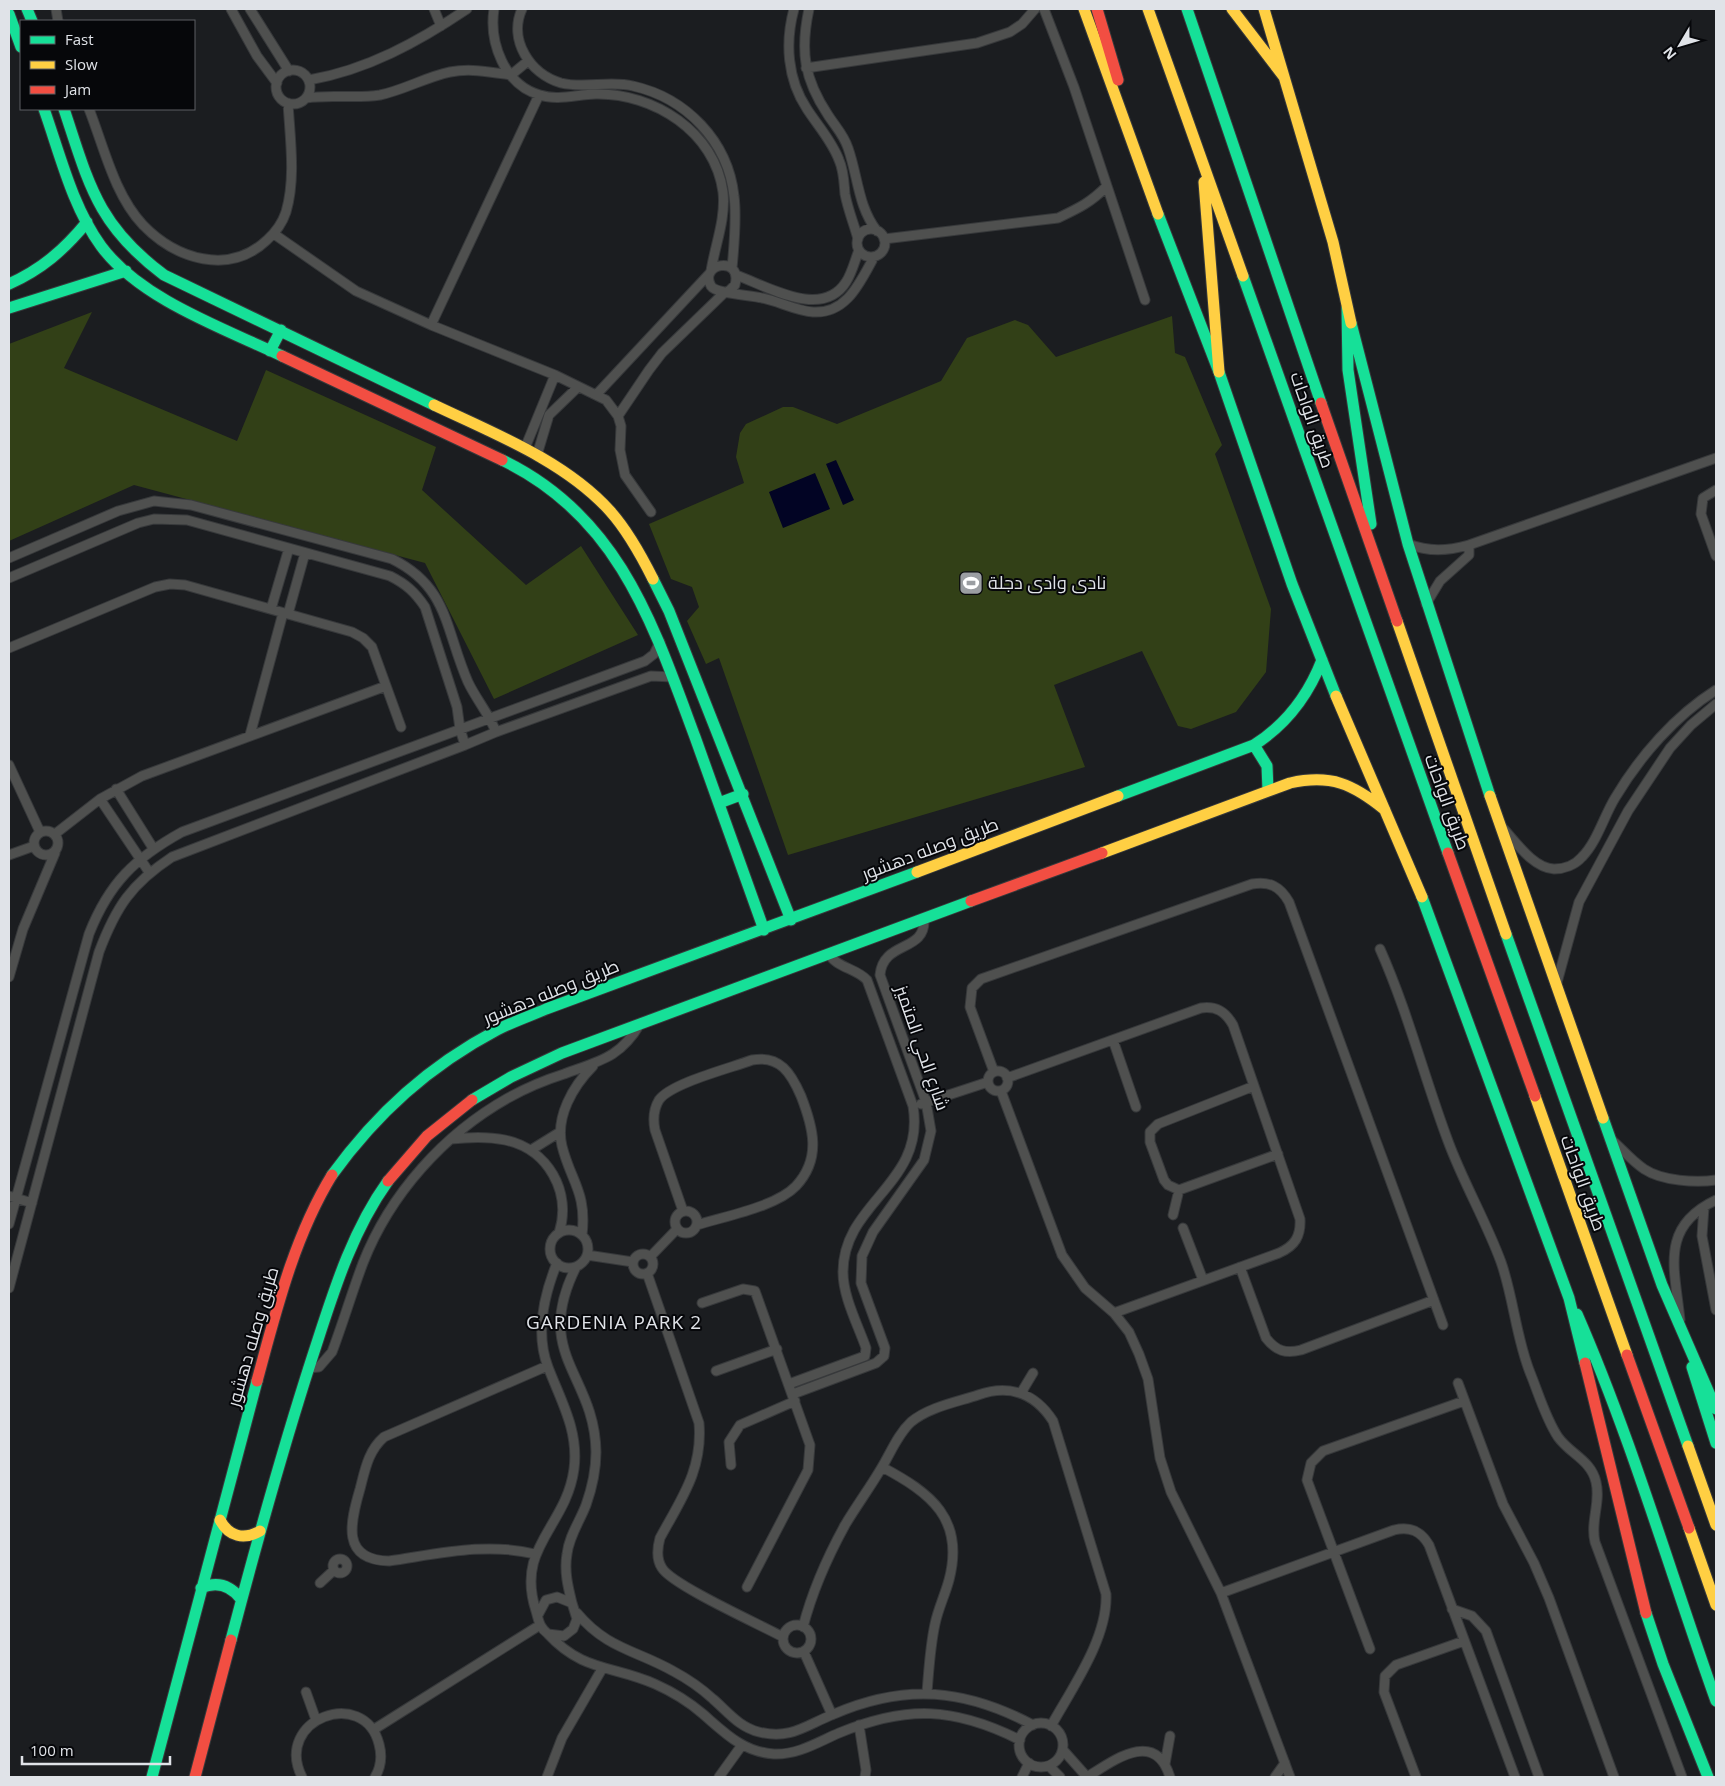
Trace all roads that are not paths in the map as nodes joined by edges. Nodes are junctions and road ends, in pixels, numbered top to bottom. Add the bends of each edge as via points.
1 (230, 9) edge
2 (250, 9) edge
3 (434, 9) edge
4 (466, 9) edge
5 (494, 9) edge
6 (522, 9) edge
7 (794, 9) edge
8 (809, 9) edge
9 (1035, 9) edge
10 (1044, 9) edge
11 (1084, 9) edge
12 (1097, 9) edge
13 (1148, 9) edge
14 (1187, 9) edge
15 (1232, 9) edge
16 (1255, 9) edge
17 (1264, 9) edge
18 (9, 14) edge
19 (441, 26) junction
20 (1271, 31) junction
21 (20, 44) edge
22 (528, 61) junction
23 (806, 68) junction
24 (289, 71) junction
25 (511, 75) junction
26 (1284, 77) junction
27 (308, 80) junction
28 (277, 83) junction
29 (648, 90) junction
30 (539, 95) junction
31 (306, 98) junction
32 (288, 102) junction
33 (644, 102) junction
34 (1119, 104) junction
35 (44, 110) edge
36 (64, 110) edge
37 (89, 110) edge
38 (853, 161) junction
39 (1203, 161) junction
40 (840, 162) junction
41 (1107, 186) junction
42 (87, 222) junction
43 (877, 231) junction
44 (274, 234) junction
45 (858, 239) junction
46 (884, 239) junction
47 (859, 250) junction
48 (874, 257) junction
49 (126, 271) junction
50 (734, 271) junction
51 (711, 272) junction
52 (9, 284) edge
53 (726, 292) junction
54 (1145, 300) dead end
55 (9, 308) edge
56 (1347, 308) junction
57 (431, 325) junction
58 (281, 330) junction
59 (270, 352) junction
60 (1219, 372) junction
61 (555, 375) junction
62 (578, 387) junction
63 (596, 395) junction
64 (618, 416) junction
65 (525, 448) junction
66 (537, 455) junction
67 (1716, 458) edge
68 (518, 468) junction
69 (530, 475) junction
70 (1716, 490) edge
71 (650, 512) dead end
72 (1408, 544) junction
73 (1469, 545) junction
74 (289, 548) junction
75 (305, 553) junction
76 (1716, 556) edge
77 (9, 558) edge
78 (1376, 560) junction
79 (9, 578) edge
80 (1426, 604) junction
81 (271, 609) junction
82 (285, 614) junction
83 (660, 642) junction
84 (9, 648) edge
85 (1322, 660) junction
86 (673, 677) junction
87 (386, 686) junction
88 (1716, 690) edge
89 (1716, 704) edge
90 (1682, 716) junction
91 (490, 718) junction
92 (1691, 725) junction
93 (401, 727) dead end
94 (460, 729) junction
95 (496, 732) junction
96 (250, 736) junction
97 (1254, 745) junction
98 (465, 746) junction
99 (9, 765) edge
100 (116, 789) junction
101 (1268, 790) junction
102 (743, 794) junction
103 (100, 799) junction
104 (719, 803) junction
105 (1387, 812) junction
106 (1498, 822) junction
107 (40, 832) junction
108 (55, 834) junction
109 (34, 846) junction
110 (153, 848) junction
111 (55, 853) junction
112 (9, 855) edge
113 (138, 859) junction
114 (149, 872) junction
115 (924, 919) junction
116 (791, 920) junction
117 (764, 930) junction
118 (1380, 949) dead end
119 (828, 954) junction
120 (880, 975) junction
121 (9, 977) edge
122 (867, 980) junction
123 (1556, 986) junction
124 (641, 1023) junction
125 (1113, 1040) junction
126 (595, 1065) junction
127 (994, 1072) junction
128 (1007, 1078) junction
129 (988, 1082) junction
130 (1254, 1086) junction
131 (1001, 1091) junction
132 (926, 1102) junction
133 (913, 1106) junction
134 (1136, 1107) dead end
135 (560, 1132) junction
136 (451, 1139) junction
137 (1611, 1139) junction
138 (531, 1150) junction
139 (1278, 1154) junction
140 (1716, 1180) edge
141 (889, 1184) junction
142 (1179, 1190) junction
143 (902, 1193) junction
144 (12, 1197) edge
145 (1716, 1200) edge
146 (32, 1203) junction
147 (1704, 1207) junction
148 (10, 1210) edge
149 (683, 1211) junction
150 (1173, 1215) dead end
151 (28, 1216) junction
152 (9, 1224) edge
153 (697, 1224) junction
154 (1183, 1228) dead end
155 (677, 1229) junction
156 (559, 1233) junction
157 (582, 1235) junction
158 (587, 1255) junction
159 (650, 1257) junction
160 (633, 1262) junction
161 (557, 1263) junction
162 (576, 1267) junction
163 (1240, 1267) junction
164 (647, 1273) junction
165 (1203, 1280) junction
166 (9, 1288) edge
167 (1569, 1298) junction
168 (1434, 1300) junction
169 (702, 1303) dead end
170 (1716, 1310) edge
171 (1114, 1312) junction
172 (1444, 1325) dead end
173 (1682, 1335) junction
174 (777, 1349) junction
175 (548, 1366) junction
176 (308, 1368) junction
177 (716, 1371) dead end
178 (1032, 1372) dead end
179 (826, 1376) junction
180 (1458, 1383) dead end
181 (789, 1384) junction
182 (1021, 1392) junction
183 (794, 1397) junction
184 (1464, 1401) junction
185 (1716, 1409) edge
186 (1716, 1443) edge
187 (730, 1465) dead end
188 (882, 1467) junction
189 (220, 1520) junction
190 (1716, 1525) edge
191 (260, 1531) junction
192 (358, 1548) junction
193 (1334, 1552) junction
194 (535, 1554) junction
195 (320, 1583) dead end
196 (746, 1587) dead end
197 (201, 1588) junction
198 (1221, 1594) junction
199 (241, 1599) junction
200 (572, 1603) junction
201 (1716, 1605) edge
202 (1452, 1609) junction
203 (577, 1613) junction
204 (538, 1615) junction
205 (540, 1625) junction
206 (803, 1627) junction
207 (548, 1634) junction
208 (783, 1637) junction
209 (1464, 1642) junction
210 (1370, 1649) dead end
211 (804, 1652) junction
212 (602, 1669) junction
213 (306, 1692) dead end
214 (927, 1692) junction
215 (1716, 1702) edge
216 (832, 1715) junction
217 (316, 1720) junction
218 (859, 1725) junction
219 (1033, 1725) junction
220 (1051, 1726) junction
221 (373, 1730) junction
222 (1170, 1736) dead end
223 (1020, 1740) junction
224 (742, 1745) junction
225 (1062, 1750) junction
226 (1029, 1763) junction
227 (1285, 1763) junction
228 (1165, 1764) junction
229 (1049, 1766) junction
230 (152, 1777) edge
231 (195, 1777) edge
232 (301, 1777) edge
233 (375, 1777) edge
234 (547, 1777) edge
235 (720, 1777) edge
236 (865, 1777) edge
237 (1022, 1777) edge
238 (1060, 1777) edge
239 (1087, 1777) edge
240 (1170, 1777) edge
241 (1275, 1777) edge
242 (1290, 1777) edge
243 (1416, 1777) edge
244 (1515, 1777) edge
245 (1539, 1777) edge
246 (1614, 1777) edge
247 (1682, 1777) edge
248 (1708, 1777) edge

1 - 28 street
2 - 24 street
3 - 19 street
4 - 19 street
5 - 25 street via 494,37
6 - 22 street via 518,38
7 - 40 street via 789,51 795,86
8 - 23 street via 803,50
9 - 23 street via 1010,32 976,43
10 - 41 street
11 - 34 main road
12 - 34 main road via 1118,77
13 - 39 main road, طريق الواحات
14 - 78 main road, طريق الواحات via 1290,317
15 - 26 main road
16 - 20 main road
17 - 20 main road
18 - 21 main road
19 - 27 street via 391,53 334,75
20 - 26 main road
22 - 25 street
22 - 29 street via 543,74 561,82 581,85 617,83
23 - 38 street via 817,98 843,135
24 - 27 street via 298,71
24 - 28 street via 281,75
25 - 30 street via 524,88
25 - 31 street via 480,70 449,72 380,95
26 - 56 main road via 1333,242
27 - 31 street via 310,86
28 - 32 street via 280,97
29 - 33 street via 643,95
29 - 50 street via 685,109 706,129 722,154 734,194
30 - 33 street via 554,98 612,94
30 - 57 street
31 - 32 street via 301,102
32 - 44 street via 289,198 281,224
33 - 51 street via 686,126 708,150 718,171 723,215
34 - 60 main road via 1168,243
35 - 42 main road
36 - 58 main road via 98,207 120,240 147,265 164,275
37 - 44 street via 130,208 143,224 175,251 195,259 216,261 236,258 257,250
38 - 40 street
38 - 43 street via 863,206
39 - 60 main road
39 - 201 main road, طريق الواحات
40 - 45 street
41 - 46 street via 1080,210 1058,218
41 - 54 street
42 - 49 main road via 106,251
42 - 52 main road via 53,262
43 - 45 street via 866,231
43 - 46 street
44 - 57 street via 356,291
45 - 47 street
46 - 48 street via 882,252
47 - 48 street via 865,256
47 - 50 street via 847,281 832,296 822,300 801,299
48 - 53 street via 849,297 826,311 812,312 775,300
49 - 55 main road
49 - 59 main road via 171,303
50 - 51 street via 725,265 717,266
50 - 53 street via 735,285
51 - 53 street via 710,285
51 - 63 street
53 - 64 street via 662,353
56 - 72 main road
56 - 78 main road via 1348,370
57 - 61 street
58 - 59 main road
58 - 65 main road
59 - 68 main road
60 - 85 main road via 1266,513
61 - 62 street
61 - 65 street
62 - 63 street
62 - 66 street via 550,415
63 - 64 street via 609,403
64 - 71 street via 625,475
65 - 66 main road
65 - 68 main road
66 - 69 main road
66 - 102 main road via 601,502 639,551 669,611
67 - 73 street
68 - 69 main road
69 - 83 main road via 576,508 608,544 639,594
70 - 76 street via 1703,498 1700,509
72 - 73 street via 1431,550
72 - 80 main road
73 - 80 street via 1469,555 1440,581
74 - 75 street
74 - 79 street via 188,520 154,519 122,529
74 - 81 street
75 - 82 street
75 - 94 street via 390,576 416,594 425,607
77 - 91 street via 135,504 163,502 191,505 392,559 420,576 440,602 468,680
78 - 190 main road, طريق الواحات
80 - 106 main road
81 - 82 street
81 - 84 street via 192,586 170,584 148,590
82 - 87 street via 364,638 372,647
82 - 96 street
83 - 86 main road
83 - 91 street via 654,654 645,661
85 - 97 main road, طريق وصله دهشور via 1310,690 1293,714
85 - 105 main road
86 - 95 street via 650,676
86 - 104 main road
87 - 93 street
87 - 96 street
88 - 90 street
89 - 92 street
90 - 92 street
90 - 106 street via 1636,767 1616,796 1586,852 1574,864 1553,869 1538,864
91 - 94 street
91 - 95 street
92 - 123 street via 1670,748 1632,803 1583,892
94 - 98 street
94 - 110 street via 182,832
95 - 98 street
96 - 100 street
97 - 101 main road via 1270,772
97 - 116 main road, طريق وصله دهشور
98 - 114 street via 172,857
99 - 107 street
100 - 103 street
100 - 110 street
101 - 105 main road via 1307,778 1329,779 1352,786
101 - 115 main road
102 - 104 main road
102 - 116 main road
103 - 108 street
103 - 113 street
104 - 117 main road
105 - 167 main road via 1433,922
106 - 123 main road
107 - 108 street
107 - 109 street
108 - 111 street via 59,842
109 - 111 street via 43,855
109 - 112 street
110 - 113 street
111 - 121 street via 31,906
113 - 114 street
113 - 144 street via 107,895 89,934
114 - 146 street via 121,903 100,952
115 - 119 main road
115 - 120 street, شارع الحي المتميز via 923,933 886,957
116 - 117 main road, طريق وصله دهشور
117 - 189 main road, طريق وصله دهشور via 546,1008 498,1029 432,1070 369,1127 331,1176 315,1206 279,1299
118 - 247 street via 1409,1020 1449,1143 1501,1262 1522,1350 1532,1376 1559,1438 1586,1462 1595,1476 1598,1496 1593,1528 1595,1542
119 - 122 street, شارع الحي المتميز via 835,962 857,971
119 - 124 main road
120 - 122 street
120 - 132 street, شارع الحي المتميز
122 - 133 street, شارع الحي المتميز
123 - 137 main road
124 - 126 street via 622,1048
124 - 176 main road via 516,1073 461,1107 419,1144 381,1191 352,1244
125 - 128 street
125 - 130 street via 1196,1009 1216,1008 1224,1012 1233,1025
125 - 134 street
126 - 135 street via 574,1090
126 - 136 street via 550,1078 522,1091
127 - 128 street via 1002,1072
127 - 129 street
127 - 168 street via 969,1001 972,988 981,979 1252,884 1278,888 1289,902
128 - 131 street via 1007,1084
129 - 131 street via 992,1090
129 - 132 street
130 - 139 street
130 - 142 street via 1154,1127 1149,1137 1164,1180
131 - 171 street via 1062,1255 1085,1288
132 - 133 street
132 - 143 street, شارع الحي المتميز via 931,1131 929,1146 924,1160
133 - 141 street, شارع الحي المتميز via 916,1122 910,1153
135 - 138 street
135 - 157 street via 581,1193
136 - 138 street via 493,1138
136 - 176 street via 415,1176 386,1217 363,1262 332,1352 319,1367
137 - 140 street via 1646,1170 1667,1177 1703,1182
137 - 173 main road
138 - 156 street via 550,1169 562,1194 563,1220
139 - 142 street
139 - 163 street via 1300,1219 1298,1236 1287,1250
141 - 143 street
141 - 179 street, شارع الحي المتميز via 859,1222 844,1260 845,1288 867,1354
142 - 150 street
143 - 179 street, شارع الحي المتميز via 866,1244 860,1269 865,1295 885,1348 884,1356 876,1363
144 - 146 street
144 - 148 street
145 - 147 street
146 - 151 street
147 - 170 street via 1702,1236
147 - 173 street via 1684,1223 1674,1252
148 - 151 street
148 - 152 street
149 - 153 street via 692,1213
149 - 153 street via 655,1130 653,1120 660,1100 676,1087 752,1060 761,1058 780,1063 793,1078 812,1124 813,1149 804,1174 791,1190 773,1201
149 - 155 street via 676,1217
151 - 166 street
153 - 155 street via 689,1234
154 - 165 street
155 - 159 street
156 - 157 street via 571,1230
156 - 161 street via 552,1240 550,1250
157 - 158 street via 588,1244
158 - 160 street
158 - 162 street
159 - 160 street via 641,1254
159 - 164 street via 653,1264
160 - 164 street via 638,1273
161 - 162 street via 566,1268
161 - 175 street via 543,1310 543,1345
162 - 200 street via 561,1303 561,1342 566,1361 592,1417 596,1453 591,1489 567,1554 566,1570
163 - 165 street
163 - 168 street via 1266,1338 1281,1352 1301,1350
164 - 208 street via 698,1423 700,1438 690,1482 657,1548 662,1568 676,1582
165 - 171 street
167 - 215 main road via 1596,1354 1634,1458
167 - 248 main road via 1652,1636
168 - 172 street
169 - 174 street via 751,1289 758,1295
171 - 198 street via 1129,1332 1148,1379 1155,1434 1171,1492
173 - 185 main road
173 - 186 main road
174 - 177 street
174 - 181 street
175 - 192 street via 391,1432 377,1443 369,1458 350,1526
175 - 194 street via 572,1426 574,1468 562,1508
176 - 191 main road
178 - 182 street
179 - 181 street, شارع الحي المتميز
179 - 183 street, شارع الحي المتميز
180 - 184 street
181 - 183 street
182 - 188 street via 988,1391 919,1416 903,1430
182 - 220 street via 1037,1401 1053,1421 1106,1594 1104,1622 1099,1636
183 - 187 street, شارع الحي المتميز via 740,1424 729,1442
183 - 196 street via 810,1445 808,1470
184 - 193 street via 1316,1456 1307,1480
184 - 246 street via 1503,1504 1549,1598
188 - 206 street via 845,1526 813,1595
188 - 214 street via 921,1489 935,1503 952,1540 951,1568 931,1644
189 - 191 main road via 226,1530 237,1537 249,1537
189 - 197 main road, طريق وصله دهشور
191 - 199 main road
192 - 194 street via 367,1557 384,1561 477,1548 506,1548
192 - 195 street via 344,1561 335,1561 334,1570
193 - 198 street
193 - 202 street via 1402,1528 1418,1532 1429,1545
193 - 210 street
194 - 204 street via 530,1585
197 - 199 main road via 212,1584 224,1585
197 - 230 main road, طريق وصله دهشور
198 - 227 street
199 - 231 main road
200 - 203 street
200 - 204 street via 563,1597 551,1598 542,1604
202 - 209 street
202 - 245 street via 1472,1616 1486,1631
203 - 207 street via 576,1624 569,1633 558,1637
203 - 216 street via 600,1637 685,1677 728,1714 757,1732 788,1734 804,1730
204 - 205 street
205 - 207 street
205 - 221 street
206 - 208 street via 789,1628
206 - 211 street via 808,1630 811,1640
207 - 212 street via 571,1655
208 - 211 street via 784,1646 790,1652
209 - 243 street via 1396,1665 1385,1676 1384,1692
209 - 244 street
211 - 216 street
212 - 224 street via 638,1677 673,1693
212 - 234 street via 574,1714
213 - 217 street
214 - 216 street via 878,1698
214 - 219 street via 982,1702
217 - 221 street via 326,1715 347,1714 362,1720
217 - 232 street via 301,1736 297,1746
218 - 223 street via 926,1712 975,1721
218 - 224 street via 792,1753 766,1752
218 - 236 street
219 - 220 street
219 - 223 street
220 - 225 street via 1062,1739
221 - 233 street via 381,1753
222 - 228 street
223 - 226 street via 1021,1753
224 - 235 street
225 - 229 street via 1060,1757
225 - 239 street
226 - 229 street
226 - 237 street
227 - 241 street
227 - 242 street
228 - 239 street via 1157,1756 1136,1751 1125,1754
228 - 240 street
229 - 238 street

